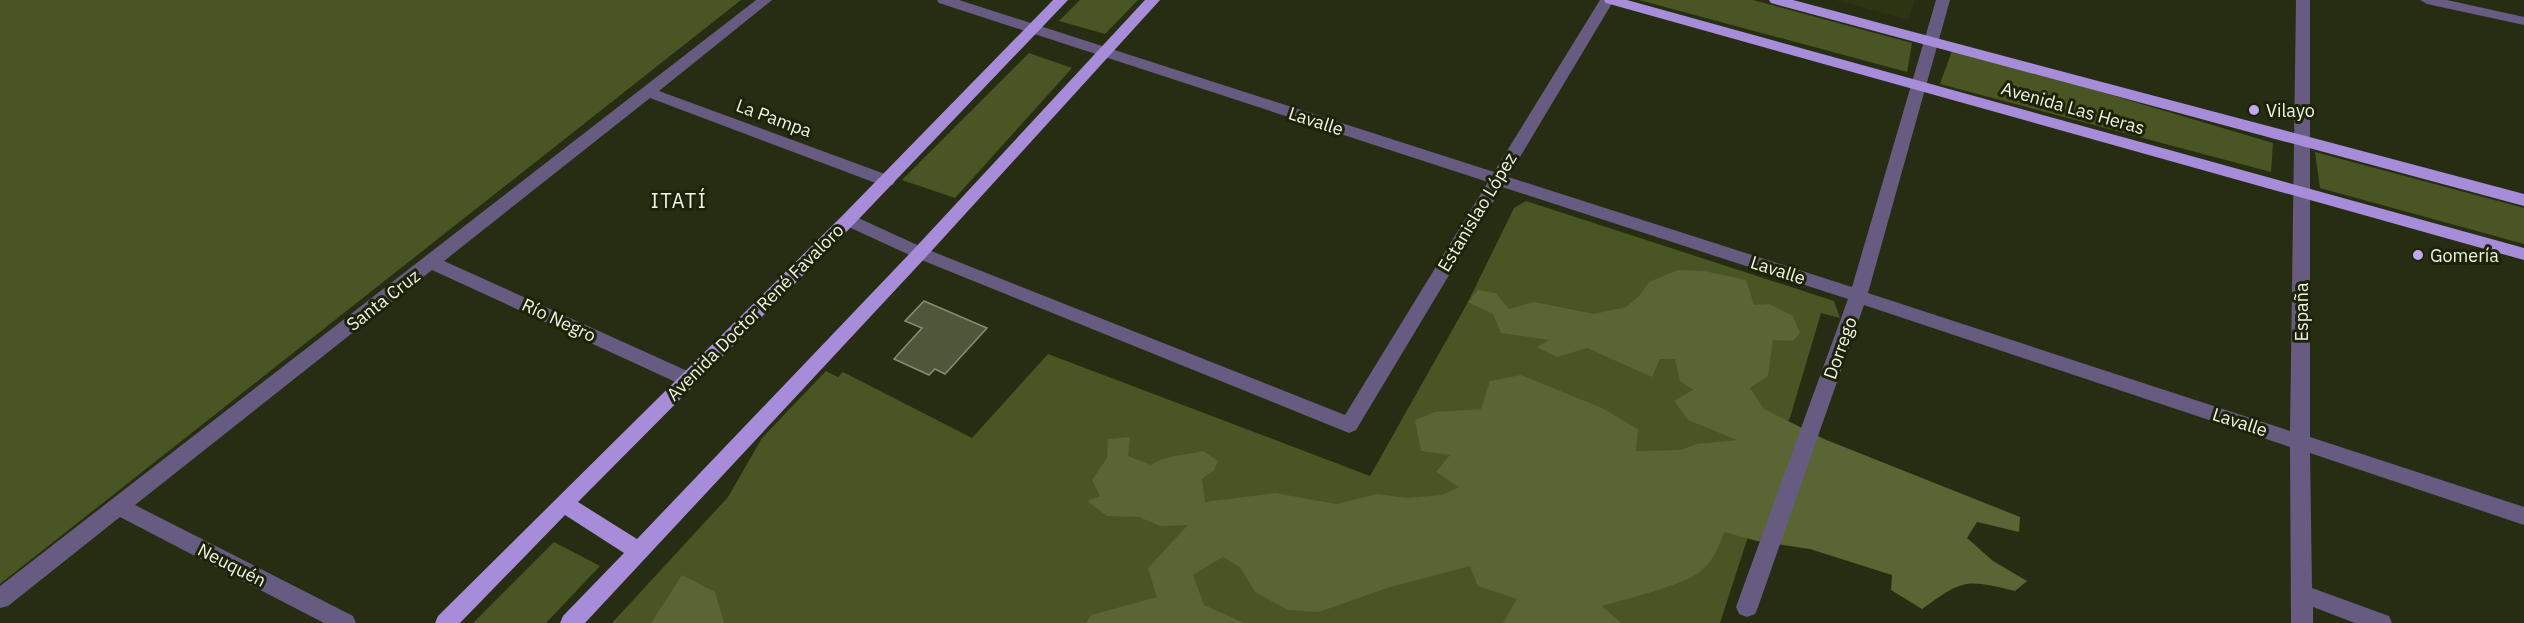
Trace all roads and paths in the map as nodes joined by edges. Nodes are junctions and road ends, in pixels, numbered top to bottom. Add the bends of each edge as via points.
1 (765, 0) edge
2 (944, 0) edge
3 (1061, 0) edge
4 (1153, 0) edge
5 (1609, 0) edge
6 (1776, 0) edge
7 (1942, 0) edge
8 (2302, 0) edge
9 (2427, 0) edge
10 (2524, 21) edge
11 (1031, 29) junction
12 (1930, 42) junction
13 (1104, 52) junction
14 (1919, 85) junction
15 (648, 92) junction
16 (2302, 141) junction
17 (1497, 179) junction
18 (887, 181) junction
19 (2301, 191) junction
20 (2524, 200) edge
21 (848, 220) junction
22 (920, 253) junction
23 (2524, 254) edge
24 (431, 262) junction
25 (1858, 296) junction
26 (687, 379) junction
27 (2300, 442) junction
28 (564, 504) junction
29 (119, 507) junction
30 (2524, 516) edge
31 (639, 551) junction
32 (2302, 594) junction
33 (0, 599) edge
34 (1747, 608) dead end
35 (345, 623) edge
36 (447, 623) edge
37 (571, 623) edge
38 (2302, 623) edge
39 (2381, 623) edge

1 - 15 street, Santa Cruz
2 - 11 street, Lavalle
3 - 11 main road, Avenida Doctor René Favaloro
4 - 13 main road
5 - 14 main road, Avenida Las Heras
5 - 17 street, Estanislao López
6 - 12 main road, Avenida Las Heras
7 - 12 street, Dorrego
8 - 16 street, España
9 - 10 street
11 - 13 street, Lavalle
11 - 18 main road, Avenida Doctor René Favaloro
12 - 14 street, Dorrego
12 - 16 main road, Avenida Las Heras
13 - 17 street, Lavalle
13 - 22 main road
14 - 19 main road, Avenida Las Heras
14 - 25 street, Dorrego
15 - 18 street, La Pampa
15 - 24 street, Santa Cruz
16 - 19 street, España
16 - 20 main road, Avenida Las Heras
17 - 22 street, Estanislao López via 1349,425
17 - 25 street, Lavalle
18 - 21 main road, Avenida Doctor René Favaloro
19 - 23 main road, Avenida Las Heras
19 - 27 street, España
21 - 22 street
21 - 26 main road, Avenida Doctor René Favaloro
22 - 31 main road
24 - 26 street, Río Negro
24 - 29 street, Santa Cruz
25 - 27 street, Lavalle
25 - 34 street, Dorrego
26 - 28 main road, Avenida Doctor René Favaloro
27 - 30 street, Lavalle
27 - 32 street, España
28 - 31 main road
28 - 36 main road, Avenida Doctor René Favaloro
29 - 33 street, Santa Cruz
29 - 35 street, Neuquén
31 - 37 main road
32 - 38 street, España
32 - 39 street

